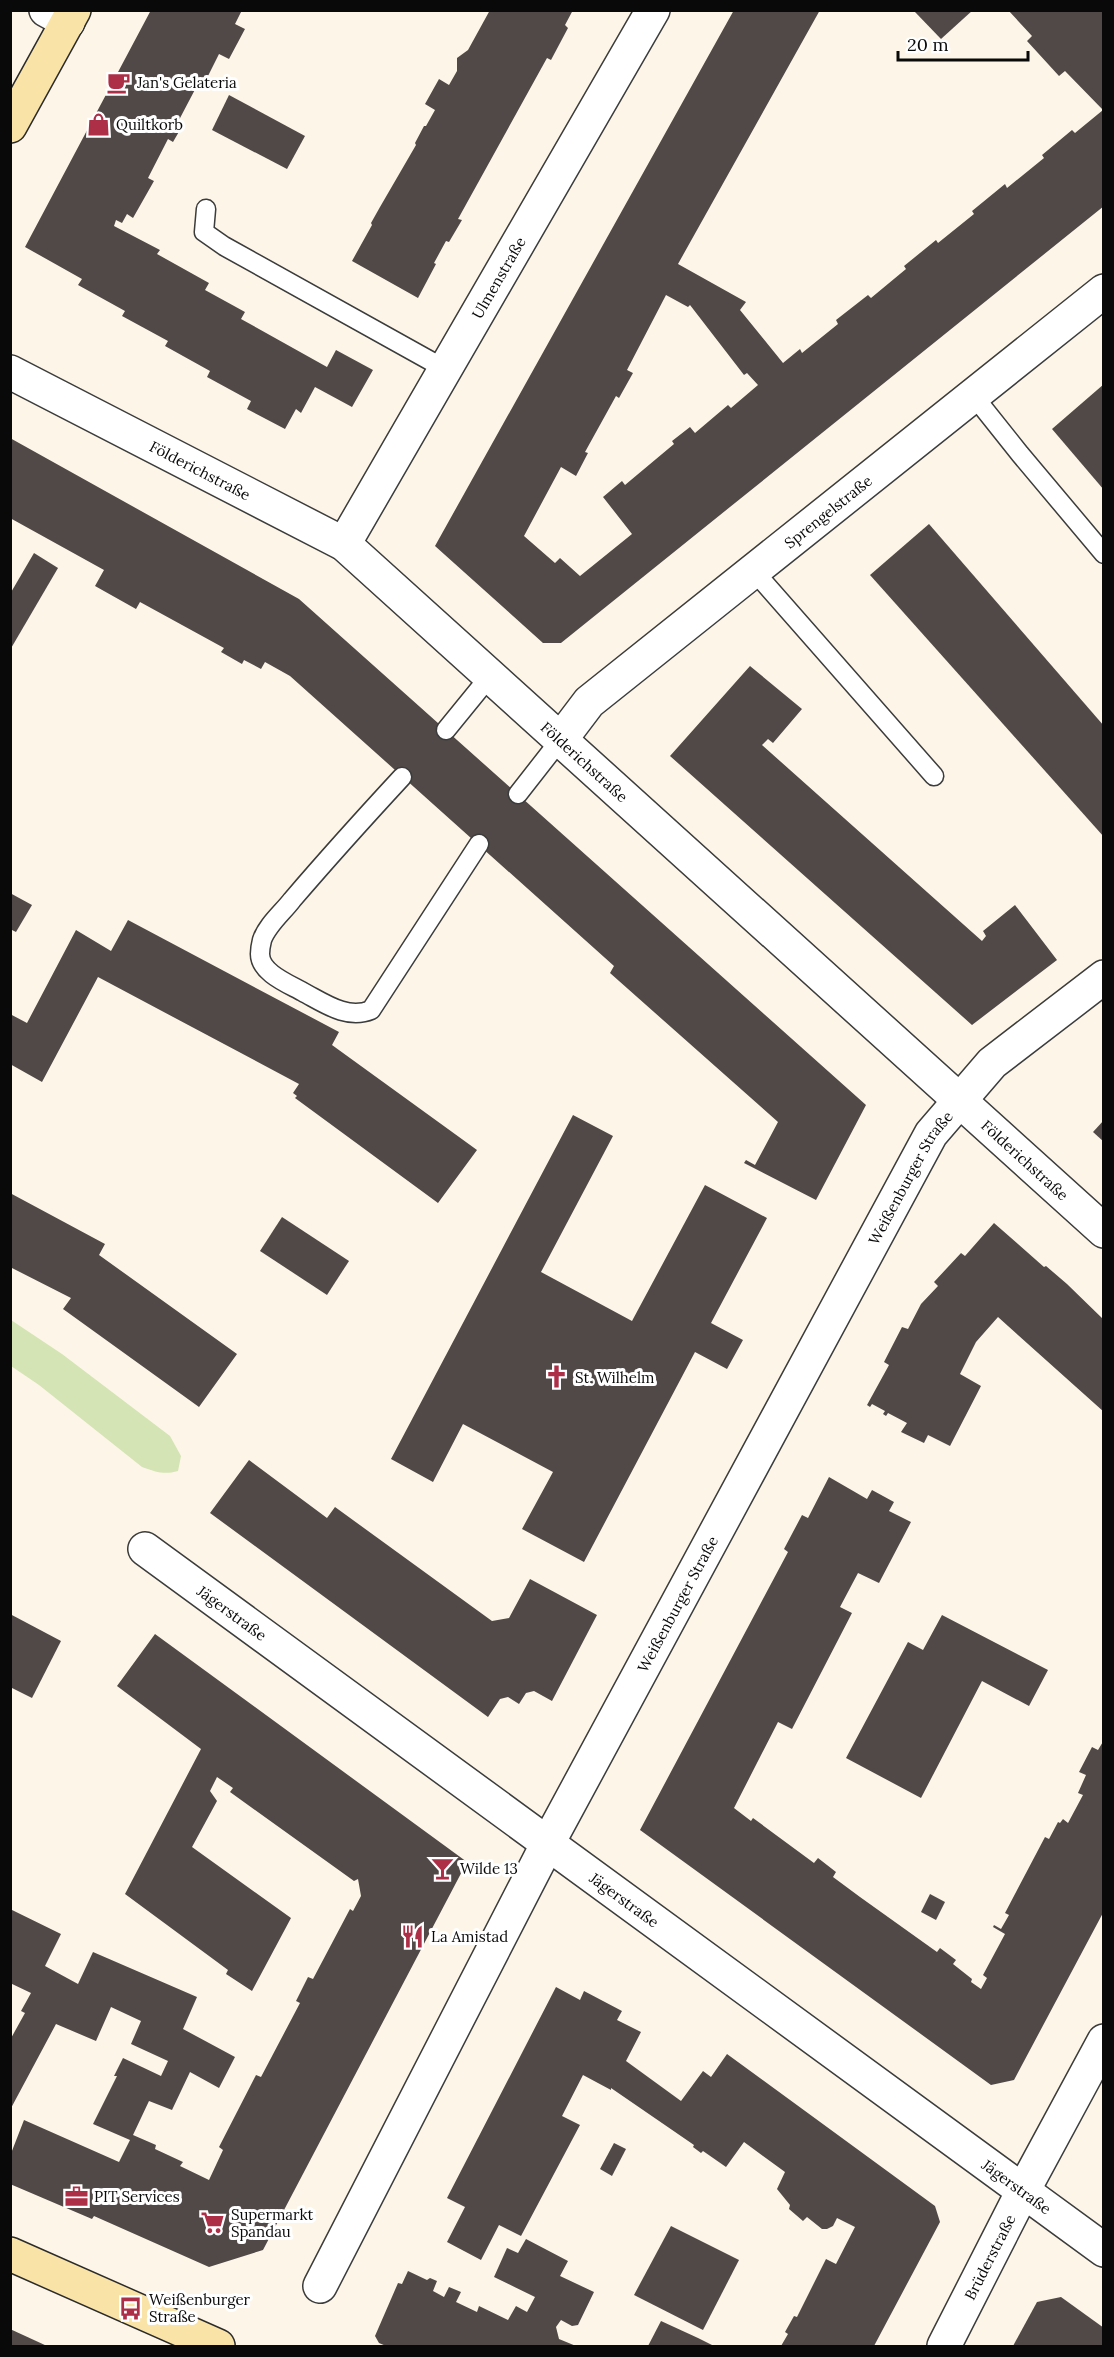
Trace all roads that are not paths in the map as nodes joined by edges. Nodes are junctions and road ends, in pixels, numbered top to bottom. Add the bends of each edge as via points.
1 (653, 10) edge
2 (62, 14) edge
3 (10, 126) edge
4 (206, 209) dead end
5 (1104, 291) edge
6 (445, 369) junction
7 (10, 372) edge
8 (973, 395) junction
9 (344, 544) junction
10 (1104, 554) edge
11 (753, 570) junction
12 (490, 676) junction
13 (446, 730) dead end
14 (561, 739) junction
15 (934, 776) dead end
16 (402, 777) dead end
17 (518, 794) dead end
18 (479, 844) dead end
19 (1104, 977) edge
20 (958, 1101) junction
21 (1104, 1231) edge
22 (145, 1549) dead end
23 (548, 1843) junction
24 (1104, 2041) edge
25 (1023, 2191) junction
26 (1104, 2250) edge
27 (10, 2254) edge
28 (320, 2286) dead end
29 (218, 2346) edge
30 (944, 2346) edge

1 - 6 street, Ulmenstraße
2 - 3 street
4 - 6 lane via 204,232 224,246
5 - 8 street, Sprengelstraße
6 - 9 street, Ulmenstraße
7 - 9 street, Földerichstraße
8 - 10 lane
8 - 11 street, Sprengelstraße
9 - 12 street, Földerichstraße
11 - 14 street, Sprengelstraße via 589,702
11 - 15 lane
12 - 13 lane
12 - 14 street, Földerichstraße
14 - 17 lane
14 - 20 street, Földerichstraße
16 - 18 lane via 326,860 262,939 260,956 275,976 348,1014 361,1015 370,1010
19 - 20 street, Weißenburger Straße via 992,1063
20 - 21 street, Földerichstraße
20 - 23 street, Weißenburger Straße via 931,1134 895,1198
22 - 23 street, Jägerstraße
23 - 25 street, Jägerstraße
23 - 28 street, Weißenburger Straße
24 - 25 street, Brüderstraße
25 - 26 street, Jägerstraße
25 - 30 street, Brüderstraße
27 - 29 street

